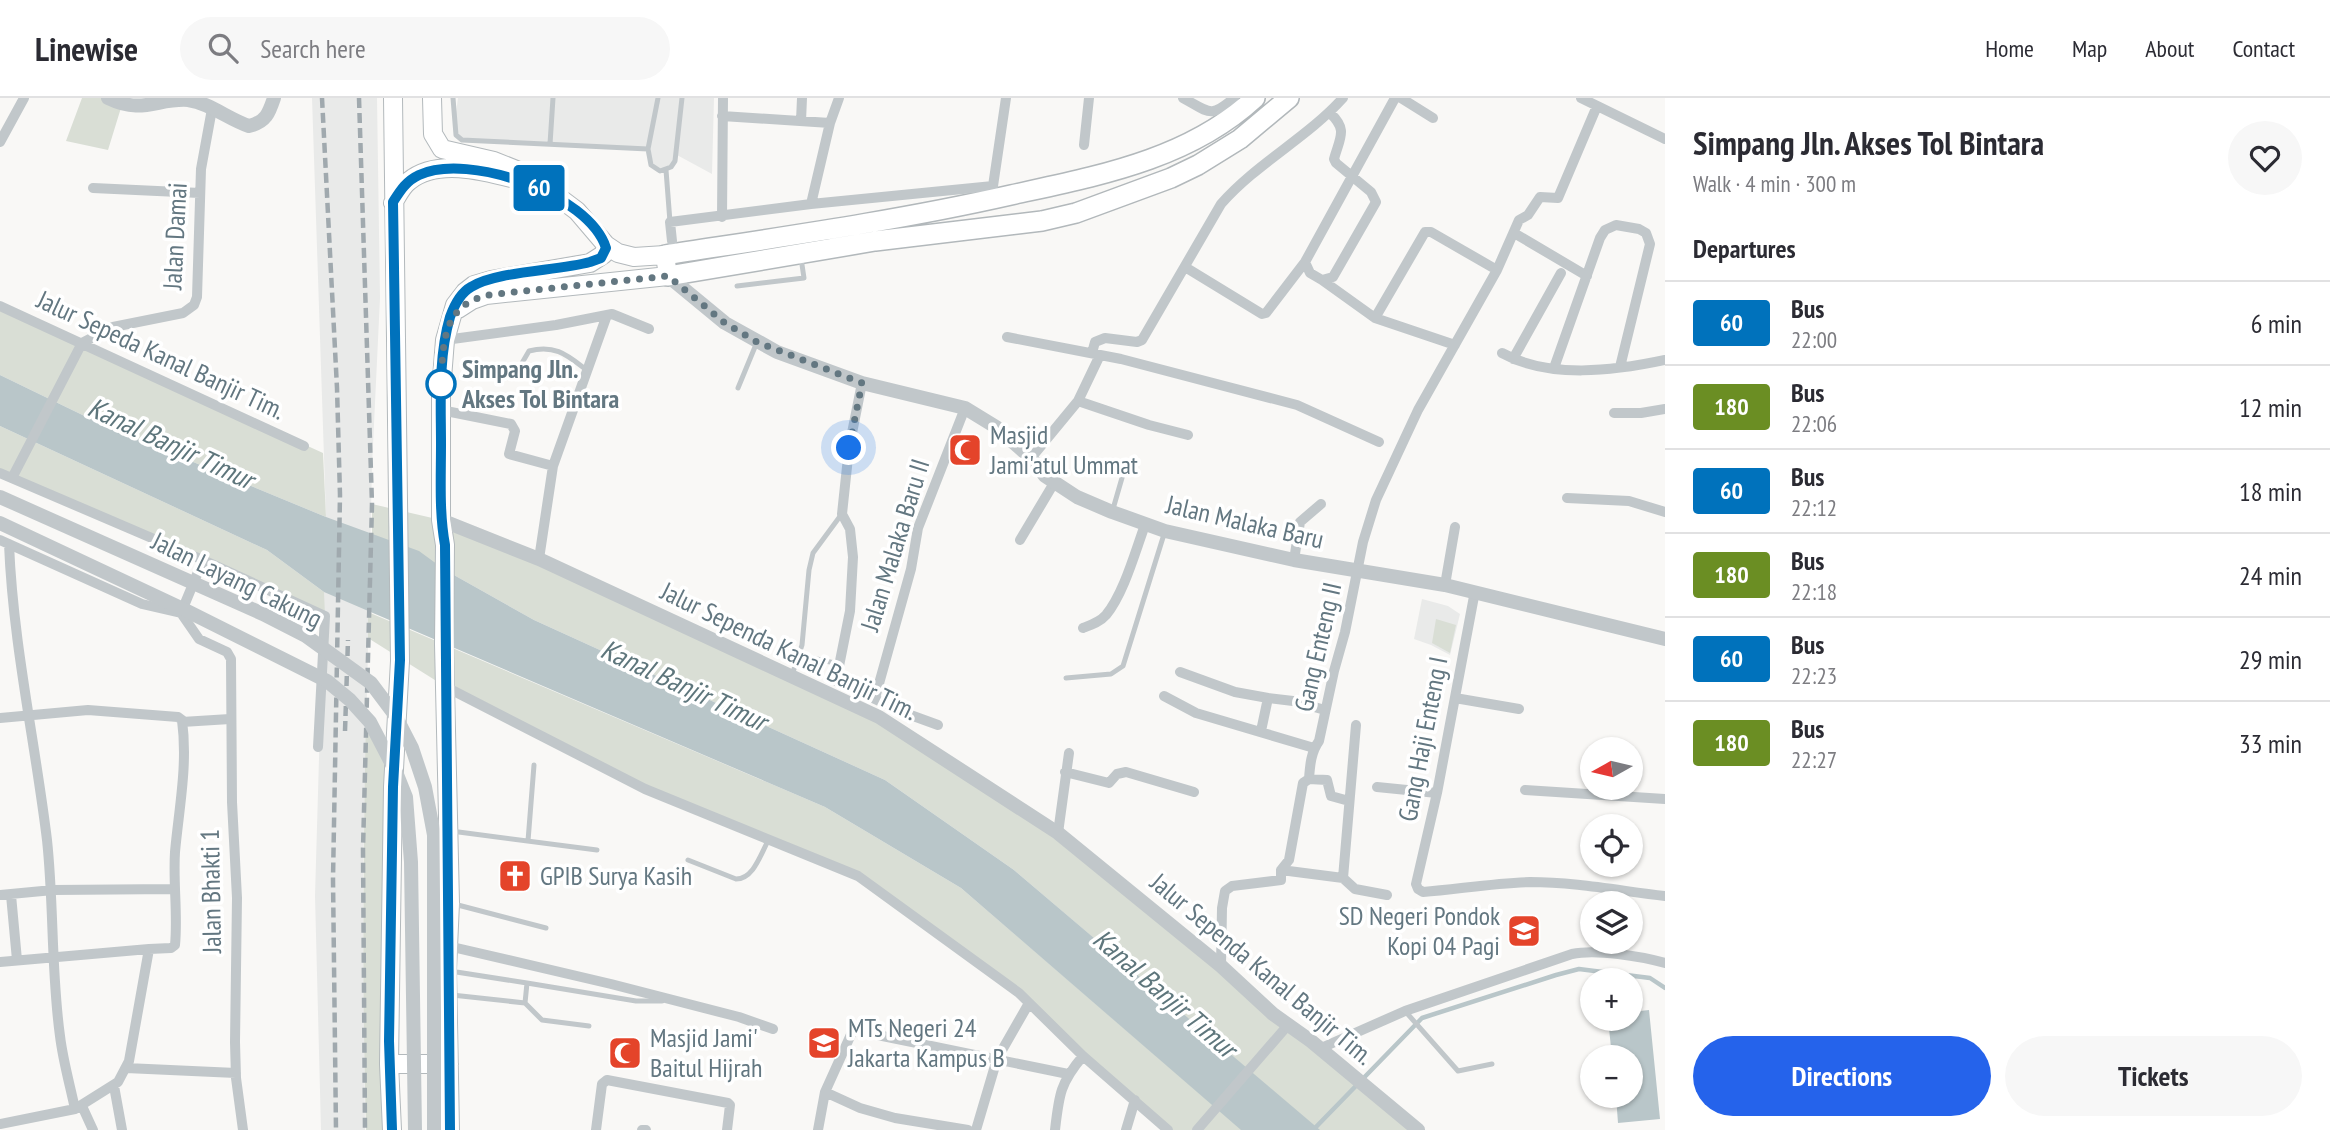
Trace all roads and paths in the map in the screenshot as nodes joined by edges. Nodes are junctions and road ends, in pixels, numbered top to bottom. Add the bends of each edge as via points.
1 (24, 98) edge
2 (108, 98) edge
3 (274, 98) edge
4 (393, 98) edge
5 (432, 98) edge
6 (453, 98) edge
7 (553, 98) edge
8 (658, 98) edge
9 (682, 98) edge
10 (723, 98) edge
11 (802, 98) edge
12 (839, 98) edge
13 (1006, 98) edge
14 (1089, 98) edge
15 (1183, 98) edge
16 (1234, 98) edge
17 (1255, 98) edge
18 (1289, 98) edge
19 (1343, 98) edge
20 (1395, 98) edge
21 (1401, 98) edge
22 (1581, 98) edge
23 (1597, 106) junction
24 (212, 109) junction
25 (1330, 113) junction
26 (722, 116) junction
27 (1433, 118) dead end
28 (801, 121) junction
29 (830, 123) junction
30 (1665, 139) edge
31 (0, 142) edge
32 (550, 144) junction
33 (1084, 145) dead end
34 (648, 149) junction
35 (666, 170) junction
36 (1352, 176) junction
37 (93, 188) dead end
38 (200, 193) junction
39 (393, 202) junction
40 (811, 204) junction
41 (577, 211) junction
42 (722, 217) junction
43 (670, 222) junction
44 (1514, 233) junction
45 (606, 245) junction
46 (668, 248) junction
47 (801, 254) junction
48 (1305, 262) junction
49 (1185, 267) junction
50 (1497, 270) junction
51 (1560, 273) dead end
52 (668, 276) junction
53 (1587, 276) junction
54 (1322, 280) junction
55 (737, 286) dead end
56 (0, 306) edge
57 (607, 315) junction
58 (1375, 318) junction
59 (649, 329) dead end
60 (446, 335) junction
61 (1007, 337) dead end
62 (757, 342) junction
63 (82, 343) junction
64 (1455, 345) junction
65 (1502, 353) dead end
66 (1096, 354) junction
67 (1513, 359) junction
68 (1665, 360) edge
69 (522, 363) dead end
70 (1620, 367) junction
71 (1553, 368) junction
72 (588, 371) junction
73 (862, 383) junction
74 (738, 388) dead end
75 (1078, 401) junction
76 (965, 408) junction
77 (1665, 409) edge
78 (441, 410) junction
79 (1614, 413) dead end
80 (1188, 435) dead end
81 (1380, 442) dead end
82 (304, 446) dead end
83 (1031, 457) junction
84 (1126, 464) dead end
85 (553, 466) junction
86 (0, 473) edge
87 (12, 478) junction
88 (1054, 483) junction
89 (0, 497) edge
90 (1567, 498) dead end
91 (1321, 504) dead end
92 (1112, 512) junction
93 (1665, 512) edge
94 (842, 514) junction
95 (441, 520) junction
96 (0, 523) edge
97 (1145, 525) junction
98 (1455, 527) dead end
99 (1165, 531) junction
100 (1020, 540) dead end
101 (4, 542) edge
102 (539, 559) junction
103 (203, 560) junction
104 (1294, 560) junction
105 (5, 569) edge
106 (1358, 571) junction
107 (1445, 584) junction
108 (1475, 591) junction
109 (181, 613) junction
110 (1083, 628) dead end
111 (1665, 639) edge
112 (799, 655) junction
113 (839, 664) junction
114 (1181, 672) dead end
115 (792, 676) junction
116 (1066, 678) dead end
117 (446, 682) junction
118 (1164, 696) dead end
119 (875, 698) junction
120 (1268, 698) junction
121 (1455, 698) junction
122 (1519, 709) dead end
123 (1325, 710) junction
124 (31, 716) junction
125 (0, 718) edge
126 (230, 719) junction
127 (183, 722) junction
128 (938, 725) dead end
129 (1356, 725) dead end
130 (1261, 731) junction
131 (318, 747) dead end
132 (1314, 748) junction
133 (1069, 753) dead end
134 (534, 765) dead end
135 (1065, 772) junction
136 (1309, 779) junction
137 (1377, 788) dead end
138 (1525, 790) dead end
139 (1194, 792) dead end
140 (1437, 793) junction
141 (1665, 799) edge
142 (1349, 801) junction
143 (449, 830) junction
144 (1058, 833) junction
145 (769, 839) junction
146 (528, 841) junction
147 (597, 850) dead end
148 (688, 860) dead end
149 (1282, 870) junction
150 (1343, 878) junction
151 (175, 889) junction
152 (53, 890) junction
153 (5, 895) edge
154 (1387, 895) dead end
155 (1665, 897) edge
156 (450, 903) junction
157 (546, 928) dead end
158 (447, 946) junction
159 (149, 949) junction
160 (53, 956) junction
161 (17, 960) junction
162 (0, 962) edge
163 (1665, 963) edge
164 (1221, 966) junction
165 (447, 970) junction
166 (527, 983) junction
167 (449, 995) junction
168 (673, 1000) junction
169 (525, 1003) junction
170 (1029, 1003) junction
171 (1405, 1010) junction
172 (589, 1026) dead end
173 (773, 1029) dead end
174 (1285, 1030) junction
175 (1319, 1049) junction
176 (1083, 1056) junction
177 (996, 1059) junction
178 (389, 1064) junction
179 (450, 1064) junction
180 (1492, 1064) dead end
181 (126, 1068) junction
182 (236, 1073) junction
183 (1068, 1074) junction
184 (114, 1086) junction
185 (825, 1092) junction
186 (1135, 1100) junction
187 (78, 1107) junction
188 (0, 1124) edge
189 (93, 1130) edge
190 (122, 1130) edge
191 (243, 1130) edge
192 (392, 1130) edge
193 (415, 1130) edge
194 (434, 1130) edge
195 (450, 1130) edge
196 (596, 1130) edge
197 (727, 1130) edge
198 (818, 1130) edge
199 (968, 1130) edge
200 (976, 1130) edge
201 (1055, 1130) edge
202 (1126, 1130) edge
203 (1168, 1130) edge
204 (1197, 1130) edge
205 (1419, 1130) edge

1 - 31 street
2 - 24 street via 139,106 188,100
3 - 24 street via 267,117 249,126
4 - 39 main road
5 - 41 main road via 433,134 442,149 530,175
6 - 32 lane via 454,127 462,139
7 - 32 lane
8 - 34 lane
9 - 35 lane via 677,155
10 - 26 street
11 - 28 street
12 - 29 street
13 - 40 street via 993,186
14 - 33 street
15 - 16 street via 1210,112 1220,111
17 - 46 highway via 1202,138 1145,162 1086,178 923,215
18 - 47 highway via 1216,154 1106,204 1042,221
19 - 25 street
20 - 36 street
21 - 27 street
22 - 23 street
23 - 30 street
23 - 44 street, Gang Enteng II via 1558,198 1540,197 1519,220
24 - 38 street, Jalan Damai
25 - 36 street via 1342,130 1334,159
25 - 49 street via 1237,185
26 - 28 street
26 - 42 street
28 - 29 street
29 - 40 street
32 - 34 lane
34 - 35 lane via 651,165
35 - 43 lane
36 - 48 street
36 - 54 street via 1376,202 1333,277
37 - 38 street
38 - 63 street, Jalan Damai via 194,305 183,313 104,330
39 - 41 main road via 420,175 459,169 530,184
39 - 178 main road via 400,660 393,787
40 - 42 street
41 - 45 main road
42 - 43 street
43 - 46 street
44 - 50 street, Gang Enteng II
44 - 53 street
45 - 46 main road via 628,257
45 - 60 main road via 604,254 590,262 469,288 455,305
46 - 52 main road
47 - 52 highway
47 - 55 lane via 804,278
48 - 49 street via 1263,314
48 - 54 street via 1310,273
49 - 66 street via 1142,340 1098,340
50 - 58 street via 1425,232
50 - 64 street, Gang Enteng II
51 - 67 street
52 - 60 main road via 482,296 461,307
52 - 62 street, Jalan Malaka Baru via 725,323
53 - 70 street via 1605,229 1616,225 1646,233 1650,244
53 - 71 street
54 - 58 street
56 - 63 street, Jalur Sepeda Kanal Banjir Tim.
57 - 59 street
57 - 60 street via 556,325
57 - 72 street
58 - 64 street
60 - 78 main road
61 - 66 street
62 - 73 street, Jalan Malaka Baru
62 - 74 lane
63 - 82 street, Jalur Sepeda Kanal Banjir Tim.
63 - 87 street
64 - 106 street, Gang Enteng II via 1376,500
65 - 67 street
66 - 75 street
66 - 81 street via 1297,405
67 - 71 street
68 - 70 street
69 - 72 lane via 528,351 546,349 568,354
70 - 71 street
72 - 85 street
73 - 76 street, Jalan Malaka Baru
73 - 94 street
75 - 80 street
75 - 83 street
76 - 83 street, Jalan Malaka Baru
76 - 119 street, Jalan Malaka Baru II via 918,528
77 - 79 street
78 - 85 street via 511,424 515,431 509,454
78 - 95 main road
83 - 88 street, Jalan Malaka Baru
84 - 92 lane
85 - 102 street
86 - 87 street
87 - 103 street
88 - 92 street, Jalan Malaka Baru
88 - 100 street
89 - 194 street, Jalan Layang Cakung, bridge via 306,636 371,683 395,715 425,786 434,835
90 - 93 street via 1629,501
91 - 104 street via 1300,522
92 - 97 street, Jalan Malaka Baru
94 - 112 lane via 813,553
94 - 113 street via 850,530 853,557 850,611
95 - 102 street, Jalur Sependa Kanal Banjir Tim.
95 - 117 main road
96 - 193 street, Jalan Layang Cakung, bridge via 327,681 370,722 406,797
97 - 99 street, Jalan Malaka Baru
97 - 110 street via 1106,615
98 - 107 street
99 - 104 street, Jalan Malaka Baru
99 - 116 lane via 1123,666 1111,674
101 - 105 street
101 - 109 street via 142,604
102 - 115 street, Jalur Sependa Kanal Banjir Tim.
103 - 109 street
103 - 131 street via 325,616
104 - 106 street, Jalan Malaka Baru
105 - 124 street
106 - 107 street, Jalan Malaka Baru
106 - 123 street, Gang Enteng II
107 - 108 street, Jalan Malaka Baru
108 - 111 street, Jalan Malaka Baru
108 - 121 street, Gang Haji Enteng I
109 - 126 street, Jalan Bhakti 1 via 199,639 227,652 231,659
112 - 113 lane
112 - 115 lane
113 - 119 street via 836,681
114 - 120 street via 1235,692
115 - 144 street, Jalur Sependa Kanal Banjir Tim. via 879,717
117 - 143 main road
117 - 145 street via 645,789
118 - 130 street via 1196,713
119 - 128 street
120 - 123 street
120 - 130 street
121 - 122 street
121 - 140 street, Gang Haji Enteng I
123 - 132 street, Gang Enteng II via 1320,741
124 - 125 street
124 - 127 street via 88,710 178,717
124 - 152 street
126 - 127 street
126 - 182 street, Jalan Bhakti 1 via 237,898
127 - 151 street
129 - 142 street
130 - 132 street
132 - 136 street, Gang Enteng II
133 - 135 street
134 - 146 lane
135 - 139 street via 1109,783 1126,772
135 - 144 street
136 - 142 street via 1327,780 1331,796
136 - 149 street, Gang Enteng II via 1303,783 1289,860
137 - 140 street
138 - 141 street
140 - 155 street, Gang Haji Enteng I via 1416,884 1423,892 1533,882
142 - 150 street
143 - 146 lane
143 - 156 main road
144 - 164 street, Jalur Sependa Kanal Banjir Tim.
145 - 148 lane via 743,879
145 - 170 street via 858,876
146 - 147 lane
149 - 150 street
149 - 164 street via 1281,880 1232,886 1225,891
150 - 154 street via 1355,889
151 - 152 street
151 - 159 street via 174,945
152 - 153 street
152 - 160 street
153 - 161 street
156 - 157 lane
156 - 158 main road
158 - 165 main road
158 - 168 street
159 - 160 street
159 - 181 street
160 - 161 street
160 - 187 street via 60,1037
161 - 162 street
163 - 171 street via 1583,952
164 - 174 street, Jalur Sependa Kanal Banjir Tim.
165 - 166 lane
165 - 167 main road
166 - 168 lane via 636,1001
166 - 169 lane
167 - 169 lane
167 - 179 main road
168 - 173 street
169 - 172 lane via 542,1020
170 - 176 street
170 - 177 street
171 - 175 street
171 - 180 lane via 1458,1071
174 - 175 street, Jalur Sependa Kanal Banjir Tim.
174 - 204 street
175 - 205 street, Jalur Sependa Kanal Banjir Tim.
176 - 183 street
176 - 186 street
177 - 183 street
177 - 185 street via 853,1030
177 - 200 street
178 - 179 main road
178 - 192 main road
179 - 195 main road
181 - 182 street
181 - 184 street
182 - 191 street, Jalan Bhakti 1
183 - 201 street
184 - 187 street
184 - 190 street
185 - 198 street
185 - 199 street via 895,1118
186 - 202 street
186 - 203 street
187 - 188 street
187 - 189 street
196 - 197 street via 602,1084 607,1080 724,1101 730,1105

